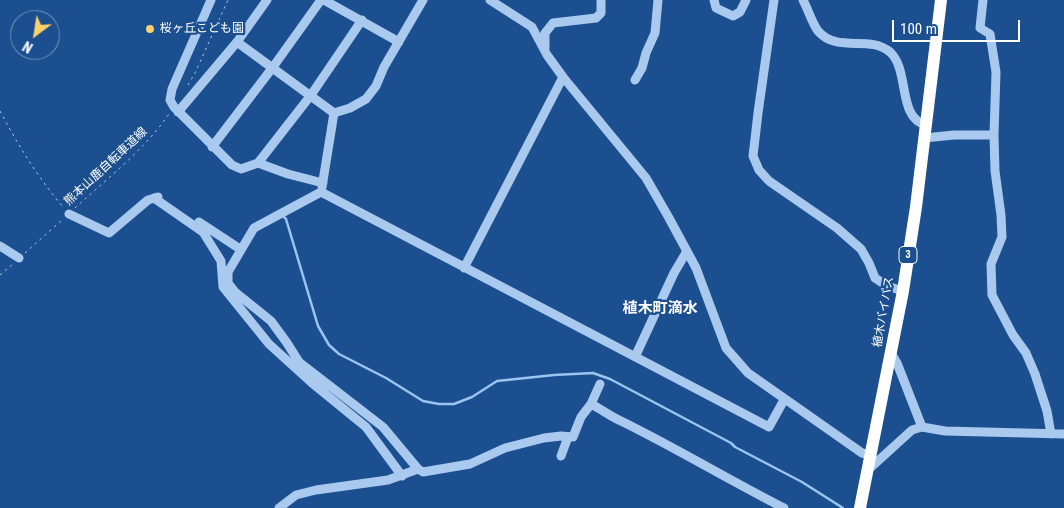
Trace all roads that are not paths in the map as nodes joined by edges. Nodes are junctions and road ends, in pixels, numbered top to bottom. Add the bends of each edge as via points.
1 (211, 0) edge
2 (267, 0) edge
3 (323, 0) edge
4 (423, 0) edge
5 (490, 0) edge
6 (601, 0) edge
7 (658, 0) edge
8 (714, 0) edge
9 (746, 0) edge
10 (774, 0) edge
11 (803, 0) edge
12 (940, 0) edge
13 (983, 0) edge
14 (362, 20) junction
15 (237, 42) junction
16 (398, 42) junction
17 (545, 50) junction
18 (273, 67) junction
19 (563, 78) junction
20 (635, 80) dead end
21 (310, 95) junction
22 (176, 110) junction
23 (334, 114) junction
24 (926, 125) junction
25 (994, 135) junction
26 (924, 138) junction
27 (212, 147) junction
28 (258, 163) junction
29 (323, 183) junction
30 (321, 192) junction
31 (154, 198) junction
32 (69, 214) road end
33 (0, 246) edge
34 (240, 249) junction
35 (687, 252) junction
36 (19, 258) road end
37 (464, 268) junction
38 (902, 291) junction
39 (891, 353) junction
40 (635, 357) junction
41 (600, 384) dead end
42 (784, 400) junction
43 (591, 404) junction
44 (922, 427) junction
45 (1051, 434) junction
46 (1064, 434) edge
47 (568, 437) junction
48 (871, 455) junction
49 (561, 456) dead end
50 (418, 470) junction
51 (868, 470) junction
52 (402, 476) junction
53 (279, 508) edge
54 (784, 508) edge
55 (860, 508) edge

1 - 22 street via 172,89 170,100
2 - 15 street
3 - 14 street
3 - 18 street
4 - 16 street
5 - 17 street via 532,26
6 - 17 street via 601,13 596,18 553,23 545,33
7 - 20 street via 655,33
8 - 9 street via 716,8 733,16 740,12
10 - 38 street via 753,156 759,170 769,181 837,228 861,249 875,278
11 - 24 street via 819,32 836,43 873,43 892,54 911,115 917,123
12 - 24 highway, 植木バイパス / 3
13 - 25 street via 980,28 990,34 996,72
14 - 16 street
14 - 21 street
15 - 18 street
15 - 22 street
16 - 23 street via 366,99
17 - 19 street
18 - 21 street
18 - 27 street
19 - 35 street via 646,178
19 - 37 street
21 - 23 street
21 - 28 street
22 - 27 street
23 - 29 street
24 - 26 highway, 植木バイパス / 3
25 - 26 street
25 - 45 street via 1002,237 991,264 992,295 1035,374
26 - 38 highway, 植木バイパス / 3
27 - 28 street via 241,169
28 - 29 street
29 - 30 street
30 - 34 street via 254,228
30 - 37 street
31 - 32 street via 110,233
31 - 34 street via 160,196
31 - 52 street via 203,232 220,261 223,287 269,344 366,427
33 - 36 street
34 - 50 street via 228,272 228,283 235,292 270,321 299,362 383,426
35 - 40 street
35 - 42 street via 726,348 748,372
37 - 40 street
38 - 39 highway, 植木バイパス / 3
39 - 44 street
39 - 48 highway, 植木バイパス / 3
40 - 42 street via 769,427
41 - 43 street
42 - 48 street via 862,453
43 - 47 street via 581,416 573,437
43 - 54 street
44 - 45 street via 945,431
44 - 51 street via 912,430
45 - 46 street
47 - 49 street
47 - 50 street via 544,438 505,448 470,464 423,472
48 - 51 highway, 植木バイパス / 3
50 - 52 street
51 - 55 highway, 植木バイパス / 3
52 - 53 street via 296,495

